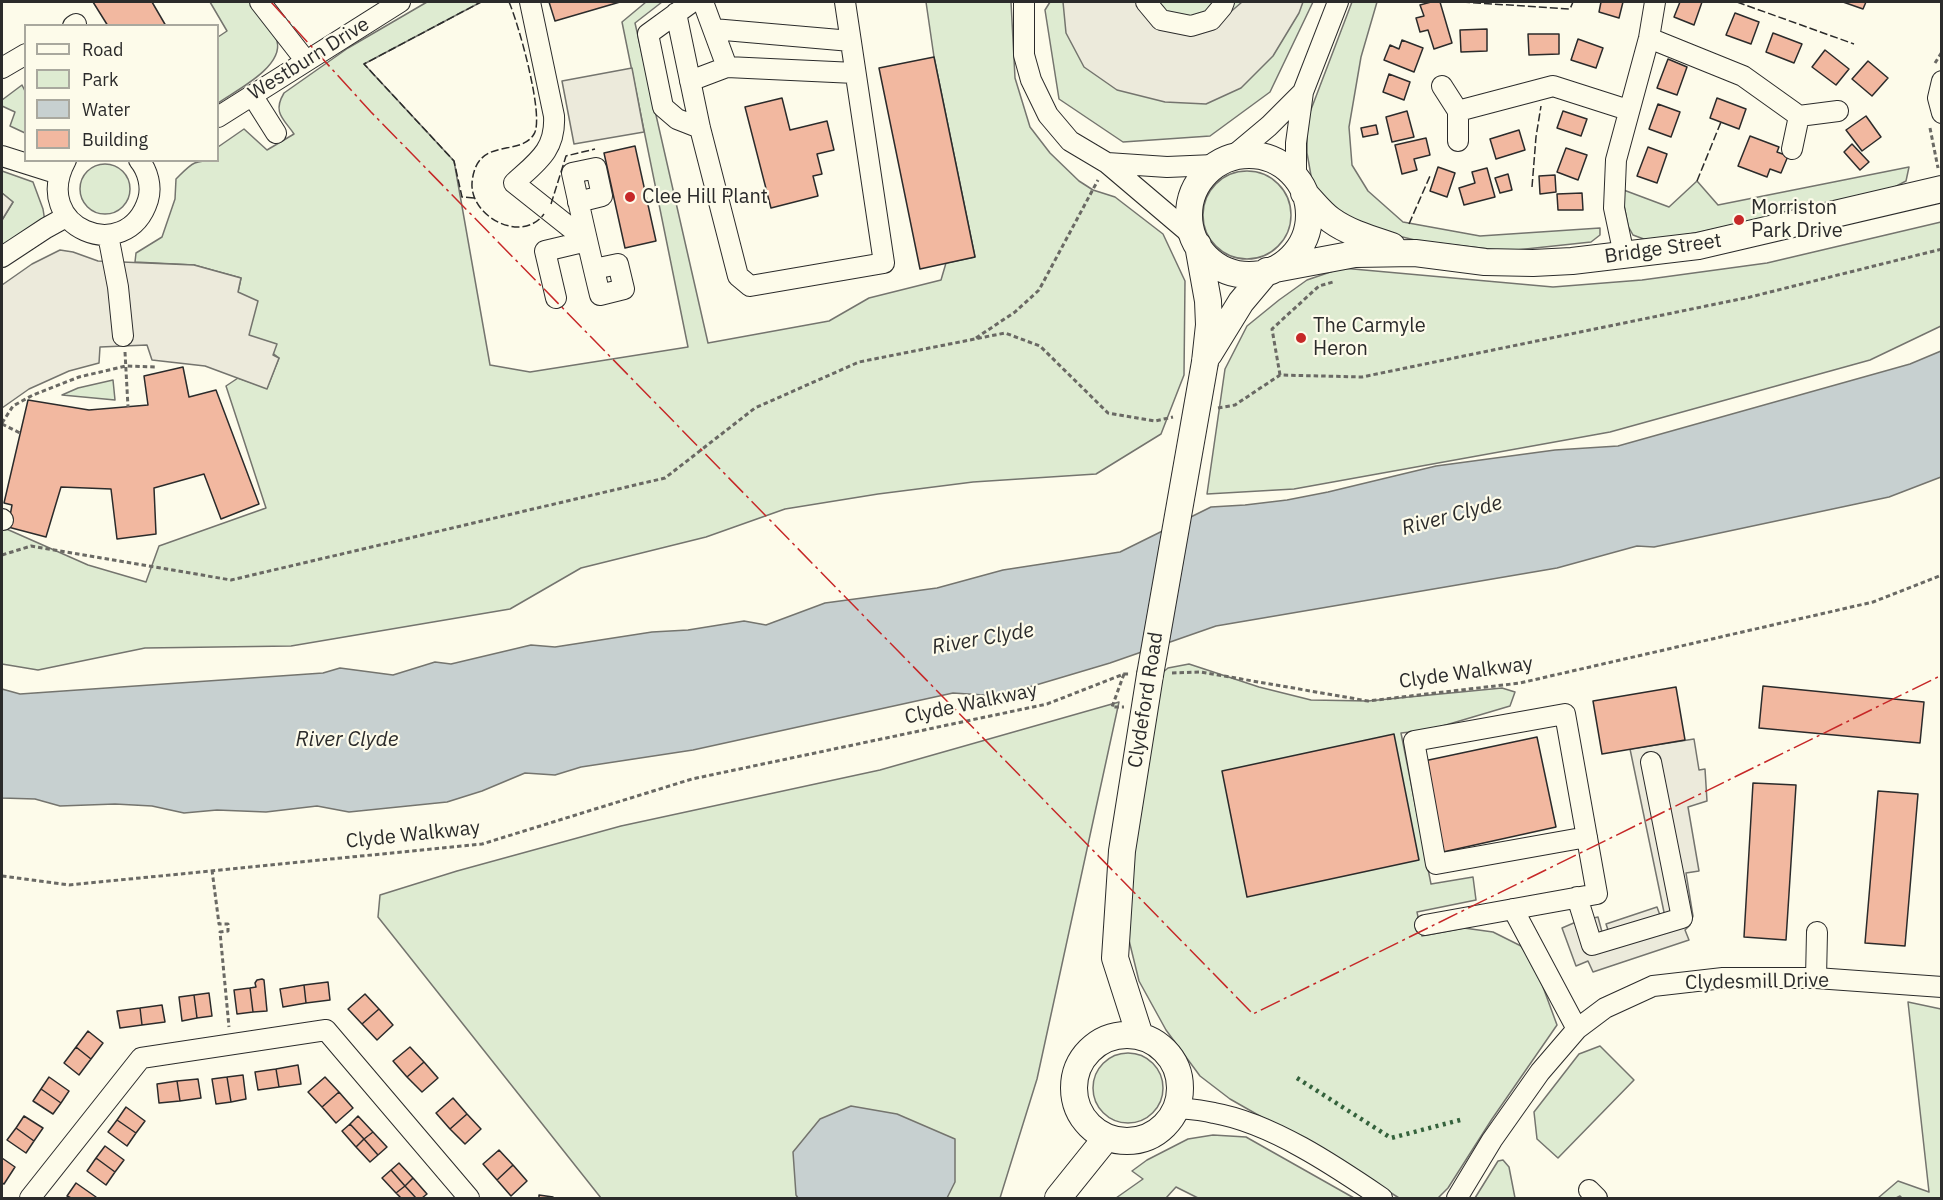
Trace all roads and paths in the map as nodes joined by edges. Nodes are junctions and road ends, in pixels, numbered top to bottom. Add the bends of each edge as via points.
1 (260, 2) edge
2 (400, 2) edge
3 (530, 2) edge
4 (692, 2) edge
5 (703, 2) edge
6 (844, 2) edge
7 (1024, 2) edge
8 (1146, 2) edge
9 (1224, 2) edge
10 (1338, 2) edge
11 (1656, 2) edge
12 (676, 13) junction
13 (713, 29) junction
14 (1649, 38) junction
15 (850, 41) junction
16 (306, 61) junction
17 (727, 66) junction
18 (855, 74) junction
19 (690, 81) junction
20 (1941, 81) edge
21 (1442, 86) dead end
22 (1303, 92) junction
23 (252, 95) junction
24 (1628, 110) junction
25 (1458, 111) junction
26 (1838, 111) dead end
27 (1941, 113) edge
28 (219, 116) edge
29 (1799, 116) junction
30 (700, 128) junction
31 (276, 133) dead end
32 (1458, 141) dead end
33 (1792, 149) dead end
34 (2, 156) edge
35 (24, 160) edge
36 (1223, 161) junction
37 (35, 162) edge
38 (144, 162) edge
39 (1107, 163) junction
40 (62, 167) edge
41 (1300, 186) junction
42 (1941, 189) edge
43 (578, 202) dead end
44 (66, 218) junction
45 (108, 235) junction
46 (587, 241) junction
47 (1195, 241) junction
48 (1941, 249) edge
49 (1415, 253) junction
50 (1624, 255) junction
51 (2, 257) edge
52 (594, 269) dead end
53 (1271, 270) junction
54 (1340, 279) dead end
55 (556, 297) dead end
56 (123, 336) joint
57 (974, 339) junction
58 (1205, 362) junction
59 (126, 366) junction
60 (156, 367) dead end
61 (1280, 375) junction
62 (128, 407) dead end
63 (1212, 409) dead end
64 (1178, 416) dead end
65 (2, 423) edge
66 (20, 433) dead end
67 (2, 555) edge
68 (1941, 575) edge
69 (1151, 674) junction
70 (1652, 762) dead end
71 (1587, 837) junction
72 (212, 870) junction
73 (2, 876) edge
74 (1578, 897) junction
75 (1512, 909) junction
76 (1425, 925) dead end
77 (1817, 932) dead end
78 (1816, 978) junction
79 (1941, 987) edge
80 (1577, 1029) junction
81 (1140, 1036) junction
82 (231, 1044) junction
83 (1177, 1108) junction
84 (1107, 1137) junction
85 (30, 1198) edge
86 (469, 1198) edge
87 (1058, 1198) edge
88 (1382, 1198) edge
89 (1457, 1198) edge

1 - 16 street
2 - 16 street, Westburn Drive
3 - 46 street via 555,128 549,149 514,183
4 - 12 street
5 - 13 street
6 - 15 street
7 - 39 street via 1024,55 1048,115 1070,141
8 - 9 street via 1161,20 1191,26 1211,20
10 - 22 street
11 - 14 street
12 - 19 street
12 - 30 street via 648,34 663,107 677,119
13 - 15 street
13 - 17 street
14 - 24 street
14 - 29 street via 1743,76
15 - 18 street
16 - 23 street, Westburn Drive
17 - 18 street
17 - 19 street
18 - 30 street via 884,263 750,286 738,276
19 - 30 street
20 - 27 street
21 - 25 street
22 - 36 street via 1269,126
22 - 41 street via 1296,143
23 - 28 street, Westburn Drive
23 - 31 street
24 - 25 street via 1553,86
24 - 50 street via 1616,160 1614,208
25 - 32 street
26 - 29 street
29 - 33 street
34 - 35 street
36 - 39 street via 1167,167
36 - 41 main road via 1252,154 1271,159 1288,169
36 - 47 main road via 1200,179 1191,197 1188,217
37 - 40 street
38 - 45 street via 149,180 145,210 123,231
39 - 47 street
39 - 57 path via 1039,290 1015,312
40 - 44 street via 56,189
41 - 49 main road, Bridge Street via 1342,227
41 - 53 main road via 1308,203 1303,241 1291,257
42 - 50 main road, Bridge Street via 1698,246
43 - 46 street
44 - 45 street via 92,234
44 - 51 street
45 - 56 street
46 - 52 street
46 - 55 street via 546,251
47 - 53 main road via 1218,266 1237,273
47 - 58 main road, Clydeford Road via 1208,301
48 - 61 path via 1750,297 1362,377
49 - 50 main road, Bridge Street via 1485,262 1533,263
49 - 53 main road, Bridge Street via 1355,254
53 - 58 main road, Clydeford Road via 1241,302
54 - 61 path via 1319,286 1272,329
56 - 59 path
57 - 64 path via 1005,333 1040,346 1108,413 1155,421
57 - 67 path via 859,362 755,408 665,478 231,580 32,546
58 - 69 main road, Clydeford Road, bridge
59 - 60 path
59 - 62 path
59 - 65 path via 79,377 33,394 13,406
61 - 63 path via 1235,405
65 - 66 path
68 - 69 path, Clyde Walkway via 1873,602 1520,683 1368,701 1201,672
69 - 72 path, Clyde Walkway via 1124,674 1047,704 692,779 482,844
69 - 81 main road, Clydeford Road via 1122,851 1115,958
70 - 74 street via 1682,918 1592,945
71 - 71 street via 1565,714 1414,741 1436,864
71 - 74 street via 1597,894
72 - 73 path, Clyde Walkway via 69,885
72 - 82 path via 219,924 228,924 228,932 219,932
74 - 75 street
75 - 76 street
75 - 80 street
77 - 78 street
78 - 79 street, Clydesmill Drive
78 - 80 street, Clydesmill Drive via 1723,978 1653,986 1605,1008
80 - 89 street, Clydesmill Drive via 1540,1072
81 - 83 main road via 1157,1043 1170,1056 1181,1090
81 - 84 main road via 1106,1039 1080,1063 1075,1080 1078,1106 1092,1128
82 - 85 street via 141,1058
82 - 86 street via 326,1030
83 - 84 main road via 1156,1133 1124,1141
83 - 88 street via 1215,1113 1260,1127 1340,1169
84 - 87 main road

